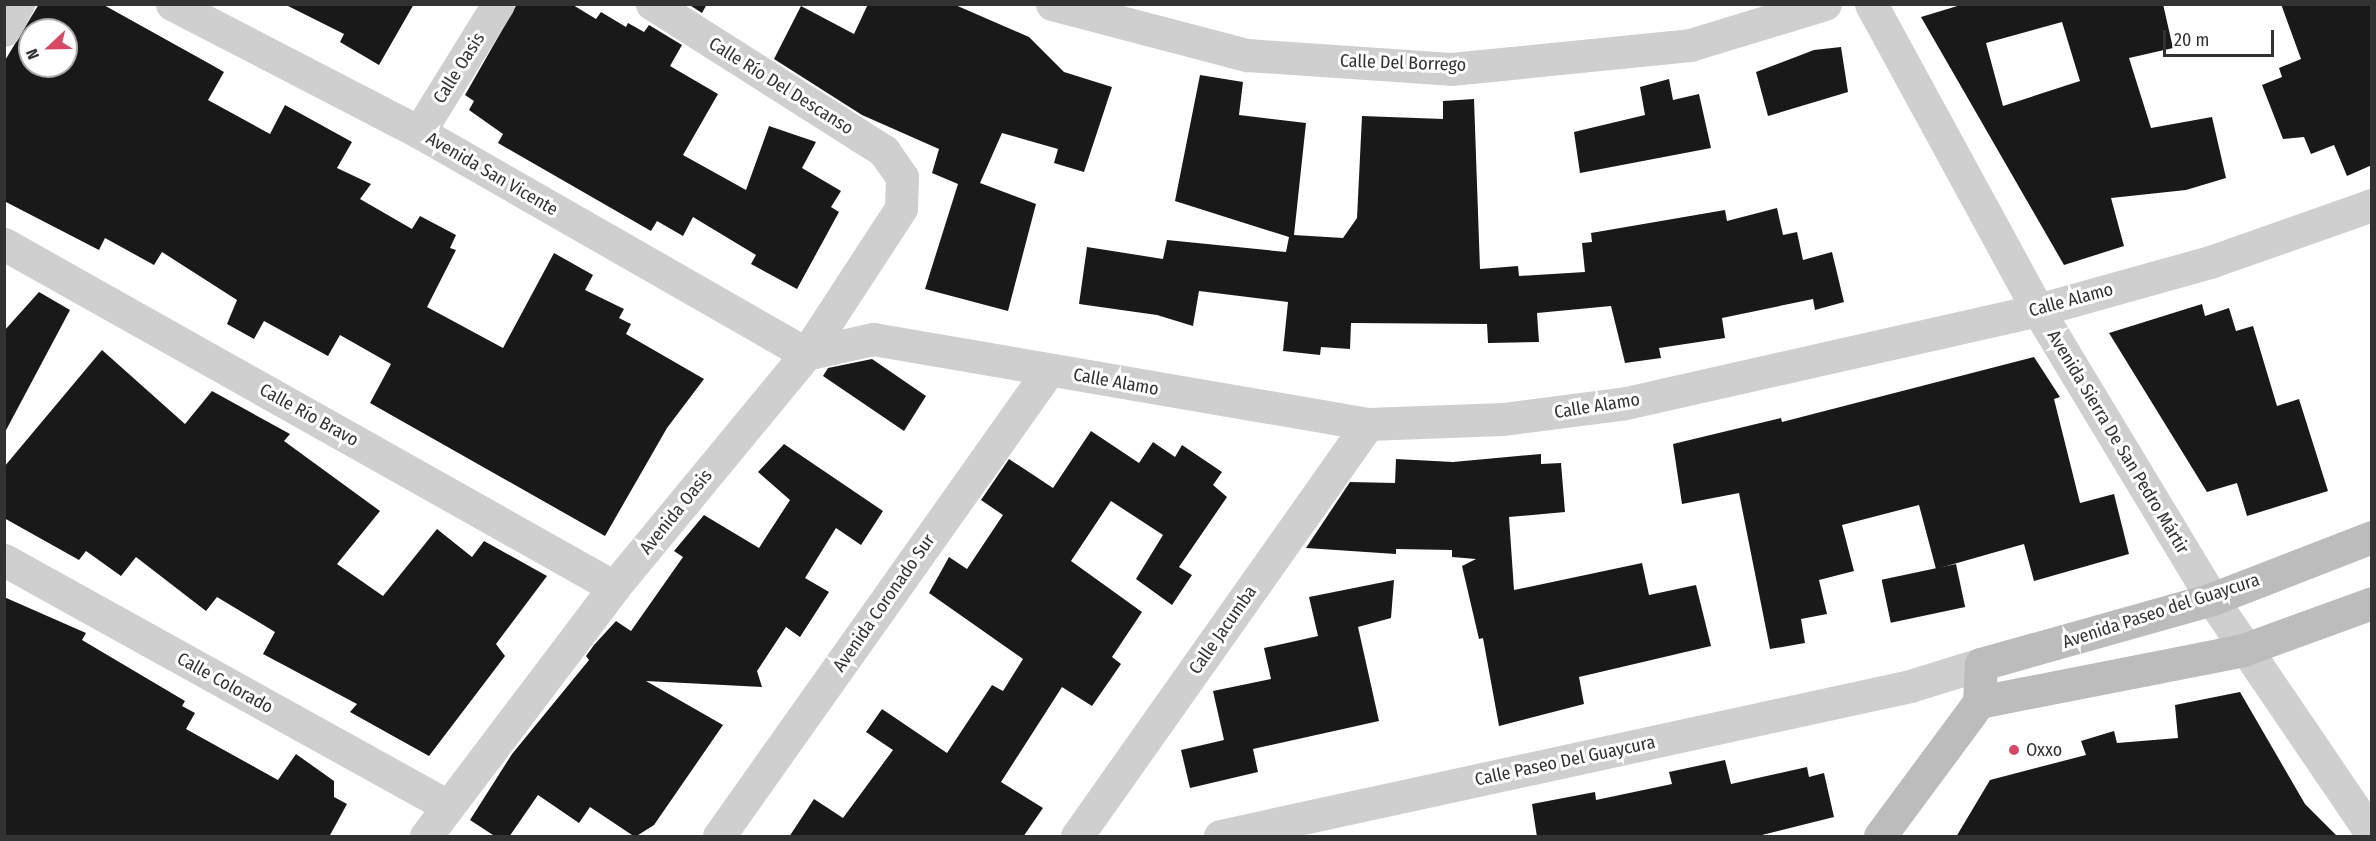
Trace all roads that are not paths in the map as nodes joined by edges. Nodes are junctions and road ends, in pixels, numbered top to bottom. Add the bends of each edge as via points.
1 (18, 4) edge
2 (172, 4) edge
3 (498, 4) edge
4 (652, 4) edge
5 (1052, 4) edge
6 (1825, 4) edge
7 (1871, 4) edge
8 (4, 30) edge
9 (419, 132) junction
10 (902, 177) joint
11 (2372, 205) edge
12 (4, 244) edge
13 (2038, 310) junction
14 (806, 354) junction
15 (1049, 370) junction
16 (1368, 424) junction
17 (2372, 537) edge
18 (4, 560) edge
19 (614, 587) junction
20 (2212, 599) junction
21 (2372, 603) edge
22 (2243, 650) junction
23 (1982, 664) junction
24 (1910, 686) junction
25 (1979, 702) junction
26 (446, 805) junction
27 (2372, 834) edge
28 (426, 837) edge
29 (719, 837) edge
30 (1077, 837) edge
31 (1220, 837) edge
32 (1880, 837) edge

1 - 8 street
2 - 9 street, Avenida San Vicente
3 - 9 street, Calle Oasis
4 - 10 street, Calle Río Del Descanso via 884,151
5 - 6 street, Calle Del Borrego via 1088,18 1247,55 1451,69 1690,45
7 - 13 street, Avenida Sierra De San Pedro Mártir
9 - 14 street, Avenida San Vicente
10 - 14 street, Avenida Oasis via 901,208
11 - 13 street, Calle Alamo via 2210,262
12 - 19 street, Calle Río Bravo
13 - 16 street, Calle Alamo via 1626,403 1503,419
13 - 20 street, Avenida Sierra De San Pedro Mártir
14 - 15 street, Calle Alamo via 873,339
14 - 19 street, Avenida Oasis
15 - 16 street, Calle Alamo
15 - 29 street, Avenida Coronado Sur
16 - 30 street, Calle Jacumba
17 - 20 main road, Avenida Paseo del Guaycura
18 - 26 street, Calle Colorado
19 - 26 street, Avenida Oasis
20 - 22 street, Avenida Sierra De San Pedro Mártir
20 - 23 main road, Avenida Paseo del Guaycura
21 - 22 main road
22 - 25 main road
22 - 27 street, Avenida Sierra De San Pedro Mártir
23 - 24 street, Calle Paseo Del Guaycura
23 - 25 main road
24 - 25 street, Calle Paseo Del Guaycura
24 - 31 street, Calle Paseo Del Guaycura
25 - 32 main road
26 - 28 street, Avenida Oasis

